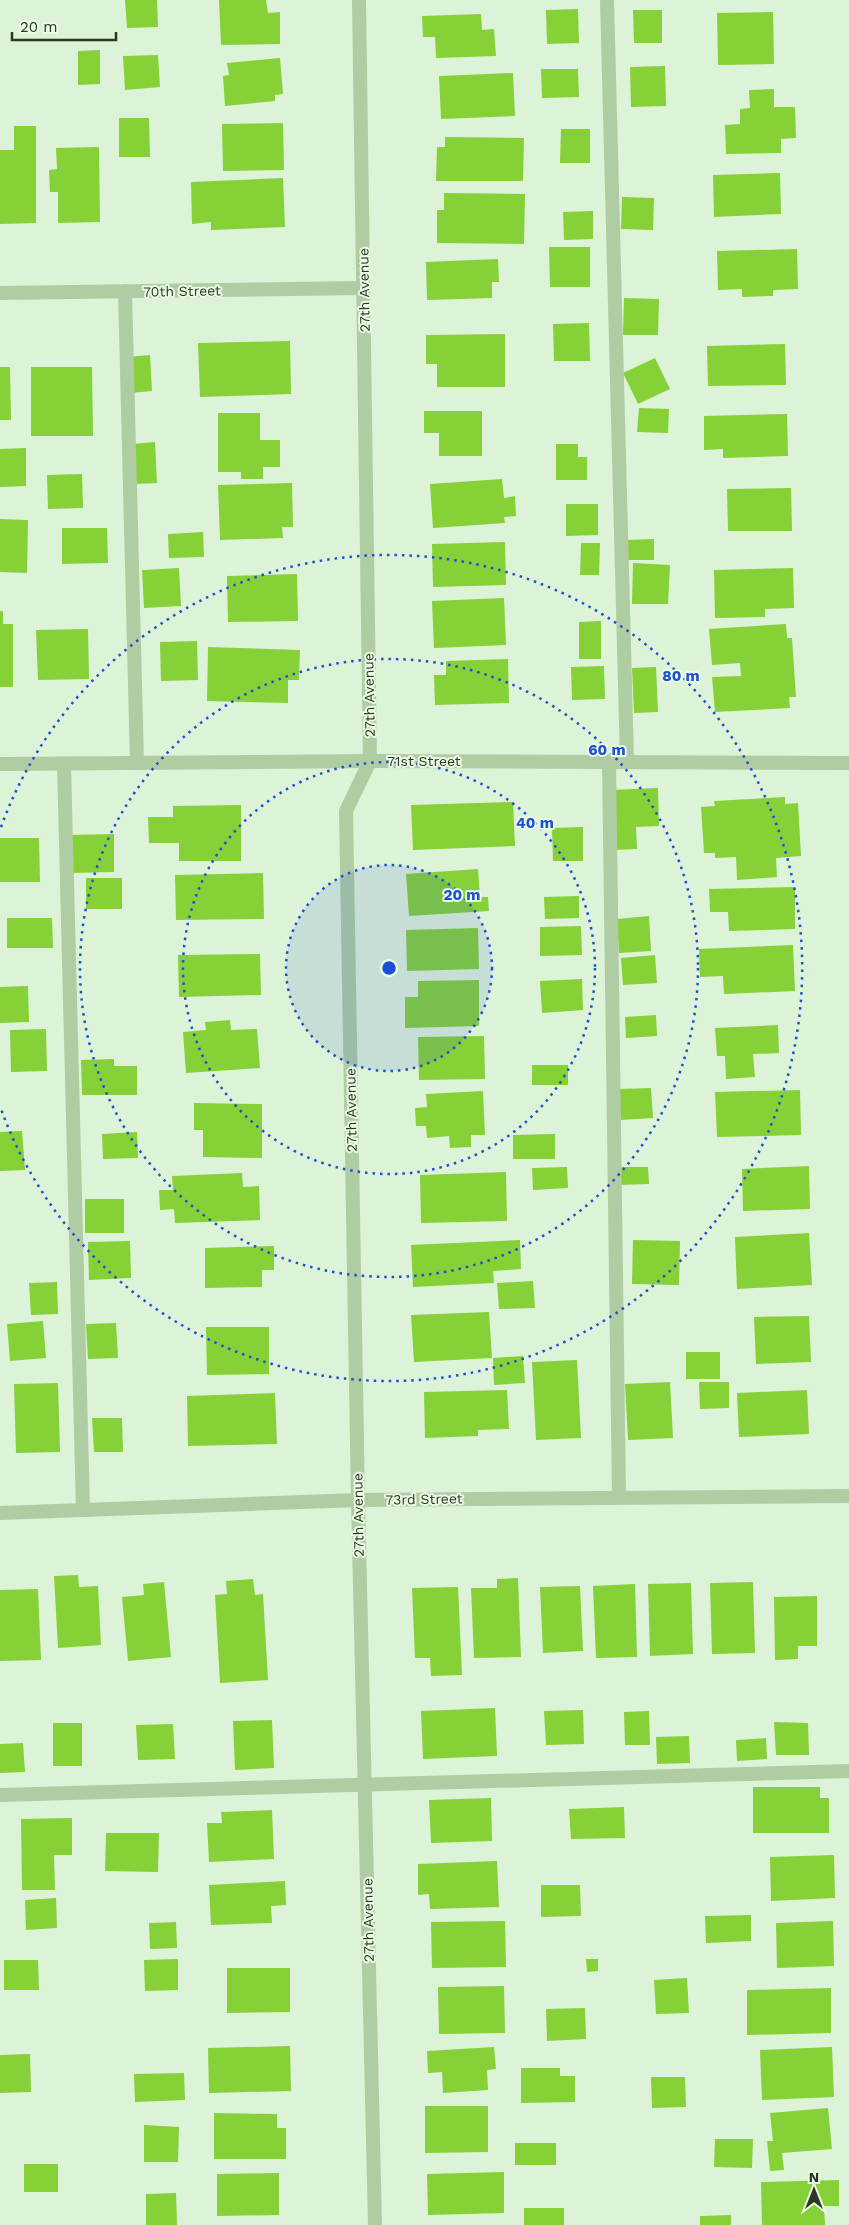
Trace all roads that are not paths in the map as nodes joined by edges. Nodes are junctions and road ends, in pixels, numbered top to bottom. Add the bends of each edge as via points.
1 (359, 0) edge
2 (607, 0) edge
3 (364, 288) junction
4 (124, 291) junction
5 (0, 293) edge
6 (370, 760) junction
7 (609, 760) junction
8 (627, 760) junction
9 (137, 763) junction
10 (0, 764) edge
11 (64, 764) junction
12 (849, 764) edge
13 (849, 1496) edge
14 (619, 1497) junction
15 (358, 1500) junction
16 (83, 1510) junction
17 (0, 1513) edge
18 (849, 1771) edge
19 (365, 1784) junction
20 (0, 1795) edge
21 (375, 2225) edge

1 - 3 street, 27th Avenue
2 - 8 street
3 - 4 street, 70th Street
3 - 6 street, 27th Avenue
4 - 5 street, 70th Street
4 - 9 street
6 - 7 street, 71st Street
6 - 9 street, 71st Street
6 - 15 street, 27th Avenue via 346,811
7 - 8 street, 71st Street
7 - 14 street
8 - 12 street, 71st Street
9 - 11 street, 71st Street
10 - 11 street, 71st Street
11 - 16 street
13 - 14 street, 73rd Street
14 - 15 street, 73rd Street
15 - 16 street, 73rd Street
15 - 19 street, 27th Avenue
16 - 17 street, 73rd Street
18 - 19 street
19 - 20 street
19 - 21 street, 27th Avenue

